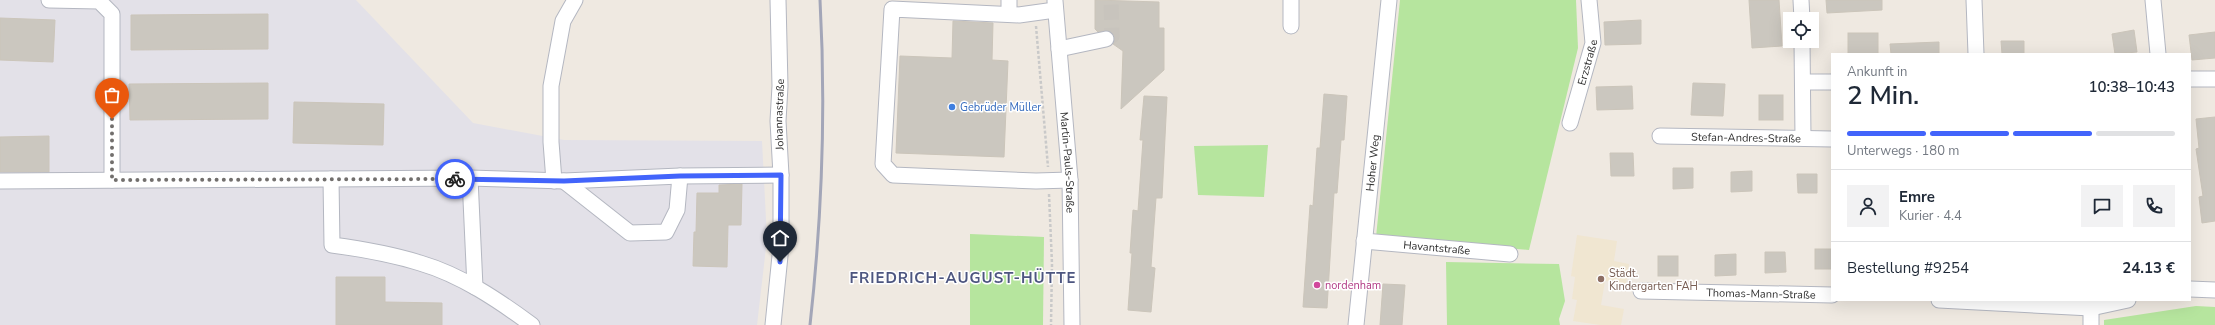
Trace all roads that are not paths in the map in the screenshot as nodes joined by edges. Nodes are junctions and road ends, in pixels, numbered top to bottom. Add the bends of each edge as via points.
1 (49, 0) edge
2 (575, 0) edge
3 (778, 0) edge
4 (1291, 0) edge
5 (1389, 0) edge
6 (1589, 0) edge
7 (1801, 0) edge
8 (1974, 0) edge
9 (2153, 0) edge
10 (1055, 5) edge
11 (1009, 7) edge
12 (1802, 12) edge
13 (1291, 26) dead end
14 (1106, 39) dead end
15 (1802, 48) edge
16 (1059, 49) junction
17 (1976, 53) edge
18 (2158, 53) edge
19 (2191, 79) edge
20 (2215, 79) edge
21 (1803, 82) junction
22 (1831, 82) edge
23 (1570, 123) dead end
24 (1660, 136) dead end
25 (1803, 138) junction
26 (1831, 139) edge
27 (781, 175) junction
28 (680, 176) junction
29 (470, 178) junction
30 (331, 179) junction
31 (112, 180) junction
32 (1070, 180) junction
33 (0, 181) edge
34 (559, 181) junction
35 (1364, 242) junction
36 (1510, 254) dead end
37 (475, 286) junction
38 (2191, 289) edge
39 (2215, 290) edge
40 (1641, 291) dead end
41 (1831, 295) edge
42 (1958, 301) edge
43 (2123, 301) edge
44 (2091, 308) junction
45 (532, 325) edge
46 (773, 325) edge
47 (1072, 325) edge
48 (1356, 325) edge
49 (2091, 325) edge

1 - 31 street via 99,1 112,14
2 - 34 street via 563,21 551,86 551,142
3 - 27 street, Johannastraße via 778,121
4 - 13 street
5 - 35 street, Hoher Weg
6 - 23 street, Erzstraße via 1593,42
7 - 12 street
8 - 17 street
9 - 18 street
10 - 11 street via 1035,12
10 - 16 street, Martin-Pauls-Straße
11 - 32 street via 892,9 883,164 893,175
14 - 16 street
15 - 21 street
16 - 32 street, Martin-Pauls-Straße
19 - 20 street
21 - 22 street
21 - 25 street
24 - 25 street, Stefan-Andres-Straße
25 - 26 street, Stefan-Andres-Straße
27 - 28 street
27 - 46 street, Johannastraße via 781,246
28 - 34 street
28 - 34 street via 678,210 666,232 630,233
29 - 30 street
29 - 34 street
29 - 37 street
30 - 31 street
30 - 37 street via 332,245 375,251 421,263
31 - 33 street
32 - 47 street, Martin-Pauls-Straße
35 - 36 street, Havantstraße
35 - 48 street, Hoher Weg
37 - 45 street
38 - 39 street
40 - 41 street, Thomas-Mann-Straße
42 - 44 street
43 - 44 street
44 - 49 street

